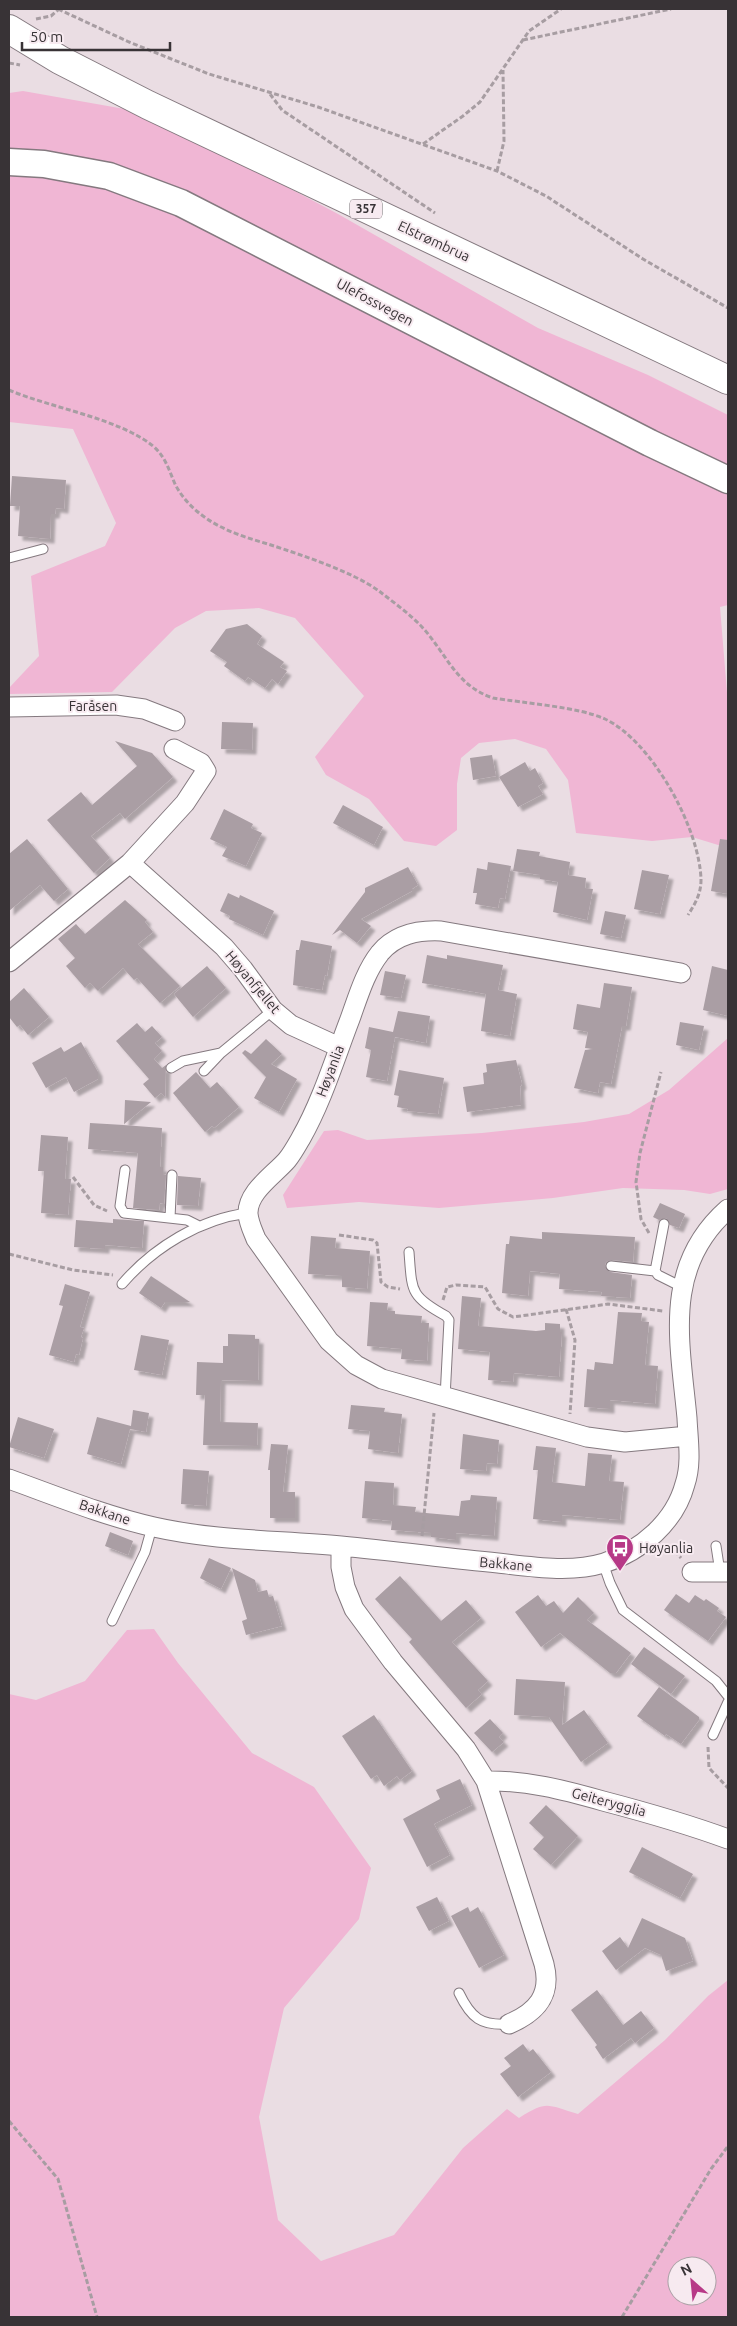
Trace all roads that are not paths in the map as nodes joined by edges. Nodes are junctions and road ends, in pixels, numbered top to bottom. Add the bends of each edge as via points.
1 (21, 24) edge
2 (9, 162) edge
3 (728, 380) edge
4 (728, 480) edge
5 (43, 549) dead end
6 (9, 558) edge
7 (9, 707) edge
8 (175, 721) dead end
9 (174, 748) dead end
10 (130, 863) junction
11 (9, 962) edge
12 (681, 973) dead end
13 (273, 1010) junction
14 (340, 1047) junction
15 (221, 1053) junction
16 (171, 1068) dead end
17 (204, 1071) dead end
18 (125, 1170) dead end
19 (172, 1175) dead end
20 (728, 1209) edge
21 (248, 1213) junction
22 (170, 1218) junction
23 (664, 1224) dead end
24 (199, 1226) junction
25 (409, 1252) dead end
26 (611, 1266) dead end
27 (655, 1271) junction
28 (125, 1280) road end
29 (682, 1287) junction
30 (441, 1396) junction
31 (688, 1436) junction
32 (9, 1479) edge
33 (152, 1527) junction
34 (341, 1546) junction
35 (716, 1546) dead end
36 (603, 1563) junction
37 (692, 1572) dead end
38 (724, 1572) edge
39 (112, 1621) dead end
40 (728, 1696) edge
41 (728, 1702) edge
42 (713, 1735) road end
43 (486, 1781) junction
44 (728, 1840) edge
45 (460, 1993) dead end
46 (509, 2024) joint

1 - 3 main road, Elstrømbrua / 357 via 60,60 148,105
2 - 4 street, Ulefossvegen via 44,164 109,176 181,203
5 - 6 lane
7 - 8 street, Faråsen via 116,705 144,709
9 - 10 street via 201,762 205,774 185,804
10 - 11 street
10 - 13 street, Høyanfjellet via 224,947
12 - 14 street, Høyanlia via 441,931 415,931 391,942 373,963
13 - 14 street, Høyanfjellet via 291,1025
13 - 15 lane
14 - 21 street, Høyanlia via 301,1139 287,1160 255,1195
15 - 16 lane via 183,1061
15 - 17 lane
18 - 22 lane via 120,1206 124,1213
19 - 22 lane
20 - 29 street, Bakkane via 699,1244
21 - 24 lane
21 - 30 street via 256,1239 329,1342 356,1365 382,1379
22 - 24 lane via 187,1220
23 - 27 lane
24 - 28 lane via 147,1258
25 - 30 lane via 413,1291 419,1300 446,1316 450,1328
26 - 27 lane
27 - 29 lane via 658,1276
29 - 31 street, Bakkane via 678,1308
30 - 31 street via 587,1437 625,1442
31 - 36 street, Bakkane via 686,1483 671,1515 640,1545
32 - 33 street, Bakkane
33 - 34 street, Bakkane via 221,1538
33 - 39 lane via 145,1552
34 - 36 street, Bakkane via 534,1567 584,1567
34 - 43 street via 345,1587 354,1609 393,1662 466,1749
35 - 38 lane
36 - 40 lane via 623,1610 716,1681
37 - 38 street
41 - 42 lane
43 - 44 street, Geiterygglia via 511,1781 554,1788 643,1811
43 - 46 street via 548,1982 546,1991 532,2010
45 - 46 lane via 467,2010 479,2020 494,2025

